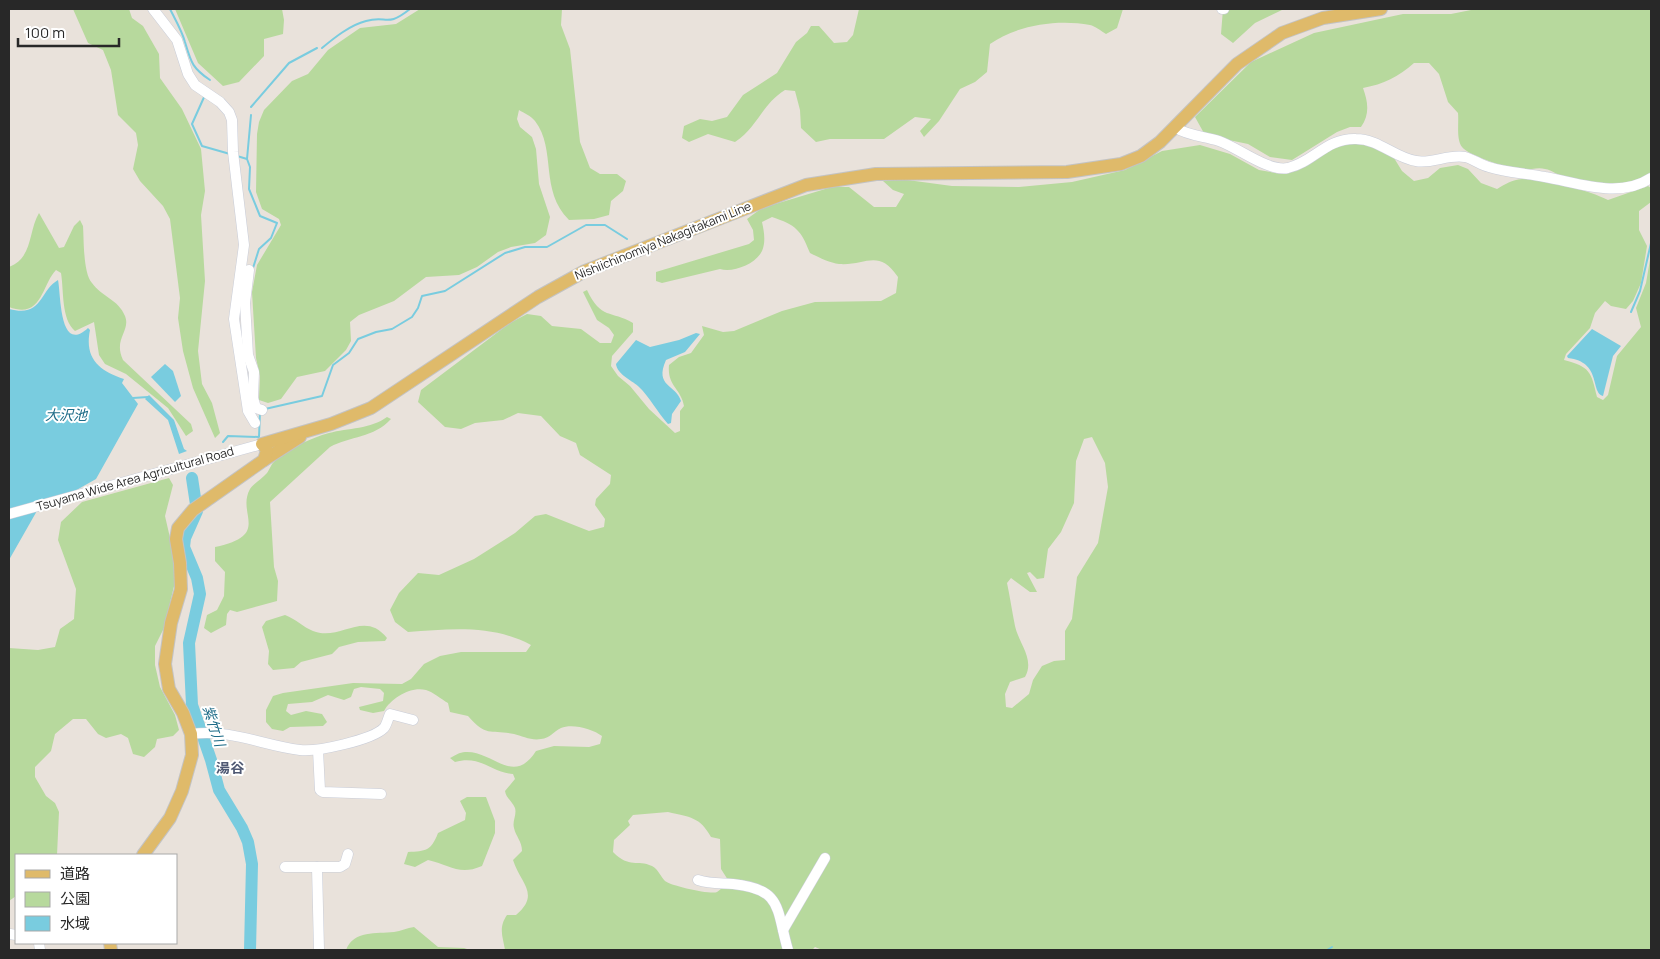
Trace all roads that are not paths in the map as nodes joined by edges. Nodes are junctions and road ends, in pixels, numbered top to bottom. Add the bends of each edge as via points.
1 (153, 9) edge
2 (1381, 9) edge
3 (1335, 12) edge
4 (1176, 128) junction
5 (1651, 178) edge
6 (249, 270) dead end
7 (262, 410) dead end
8 (255, 423) dead end
9 (308, 431) junction
10 (262, 444) junction
11 (264, 460) junction
12 (9, 514) edge
13 (413, 720) dead end
14 (199, 733) junction
15 (318, 750) junction
16 (381, 794) dead end
17 (144, 854) edge
18 (348, 854) dead end
19 (825, 858) dead end
20 (285, 867) dead end
21 (317, 867) junction
22 (698, 880) dead end
23 (783, 930) junction
24 (319, 950) edge
25 (788, 950) edge

1 - 8 street via 177,40 195,85 220,102 232,120 244,246 234,319 248,411
2 - 3 main road, Nishiichinomiya Nakagitakami Line
3 - 4 main road, Nishiichinomiya Nakagitakami Line via 1282,33 1258,47 1221,79
4 - 5 street via 1185,134 1218,141 1243,151 1278,169 1296,164 1340,140 1358,139 1371,141 1416,161 1452,156 1466,158 1508,172 1590,188 1621,188 1638,185
4 - 9 main road, Nishiichinomiya Nakagitakami Line via 1141,156 1098,169 876,174 806,185 586,271 538,297 371,408
6 - 7 street via 245,303 248,355 254,372 253,398 256,408
9 - 10 main road, Nishiichinomiya Nakagitakami Line
9 - 11 main road
10 - 11 main road via 267,450
10 - 12 street, Tsuyama Wide Area Agricultural Road
11 - 14 main road via 196,508 182,521 176,533 182,582 169,632 166,664 169,689
13 - 15 street via 390,714 381,730
14 - 15 street via 244,736 298,750
14 - 17 main road via 182,792 170,818
15 - 16 street via 320,790
18 - 21 street via 345,864 340,867
19 - 23 street
20 - 21 street
21 - 24 street
22 - 23 street via 760,889 774,900
23 - 25 street

